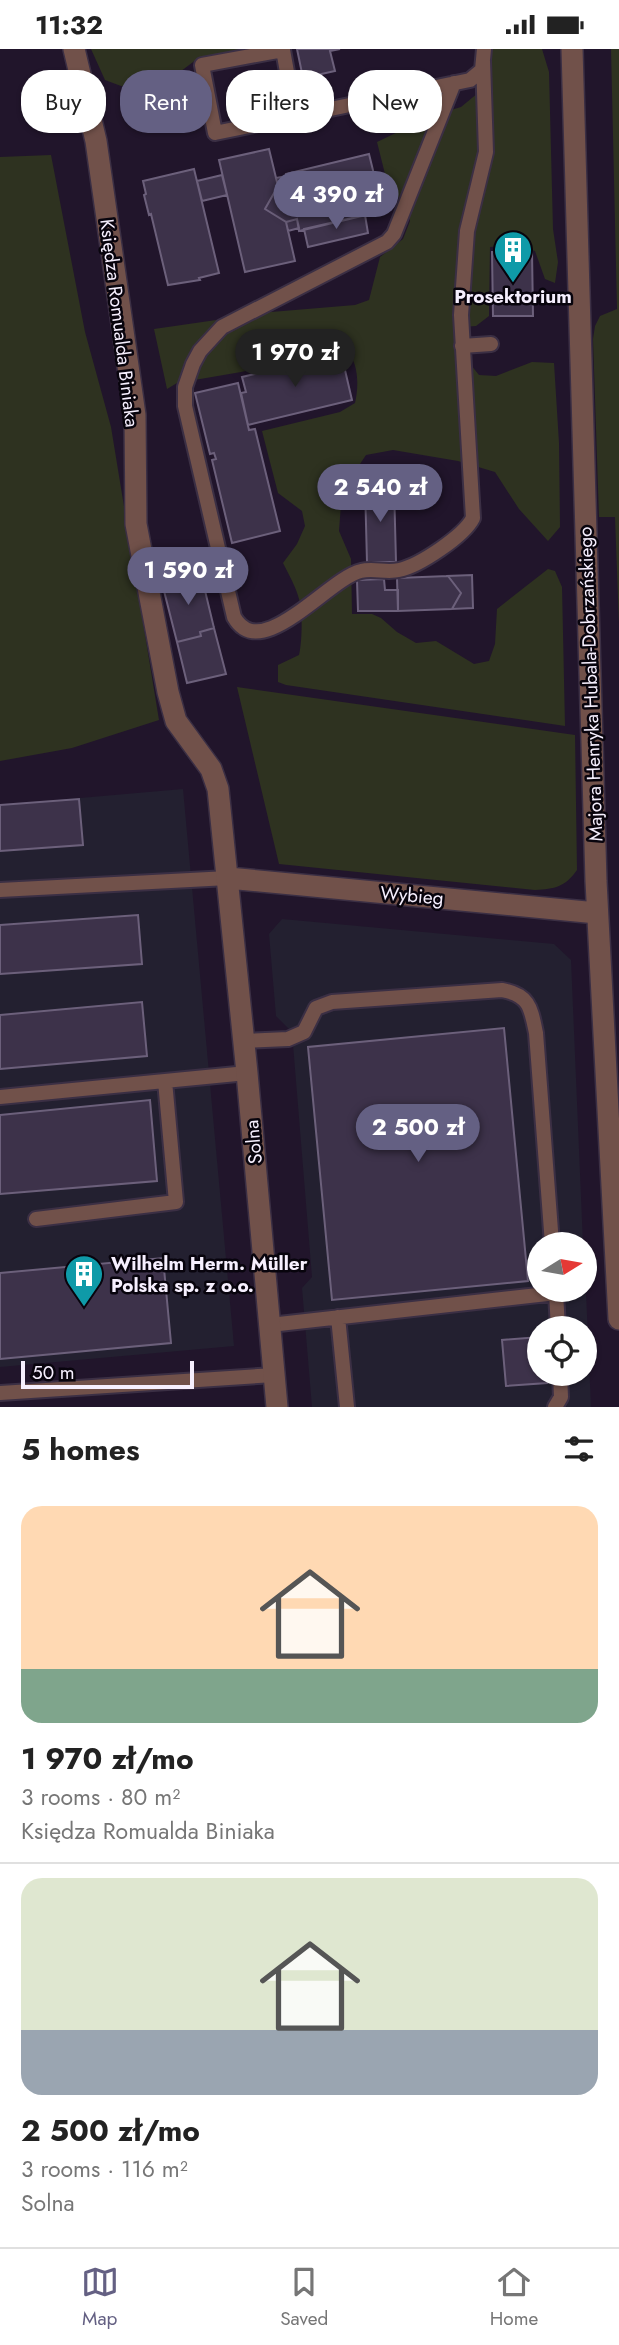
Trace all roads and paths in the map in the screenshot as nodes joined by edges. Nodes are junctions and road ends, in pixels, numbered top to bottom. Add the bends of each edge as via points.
1 (74, 49) edge
2 (572, 49) edge
3 (484, 55) edge
4 (454, 83) junction
5 (334, 108) edge
6 (295, 116) joint
7 (491, 344) dead end
8 (462, 346) junction
9 (228, 878) junction
10 (0, 890) edge
11 (597, 913) junction
12 (244, 1041) junction
13 (247, 1073) junction
14 (164, 1081) junction
15 (0, 1097) edge
16 (615, 1181) edge
17 (36, 1219) dead end
18 (551, 1232) edge
19 (527, 1294) edge
20 (338, 1317) junction
21 (619, 1319) edge
22 (270, 1325) junction
23 (274, 1375) junction
24 (561, 1386) edge
25 (0, 1393) edge
26 (277, 1407) edge
27 (348, 1407) edge
28 (555, 1407) edge

1 - 9 street, Księdza Romualda Biniaka via 96,141 135,415 136,524 176,721 211,769 218,789
2 - 11 street, Majora Henryka Hubala-Dobrzańskiego
3 - 4 lane via 476,77
3 - 8 lane via 486,152 467,231 461,286
4 - 5 lane
4 - 8 lane via 387,242 222,327 194,364 185,387 185,406 240,628 257,633 275,628 360,571 400,570 446,546 468,526 473,518
6 - 6 lane via 215,132 202,65 283,50
7 - 8 lane
9 - 10 lane
9 - 11 street, Wybieg
9 - 12 street, Solna
11 - 16 street, Majora Henryka Hubala-Dobrzańskiego
12 - 13 street, Solna
12 - 18 lane via 288,1038 304,1032 316,1008 332,1002 502,990 525,999 536,1034
13 - 14 lane
13 - 22 street, Solna
14 - 15 lane
14 - 17 lane via 176,1202
16 - 21 street, Majora Henryka Hubala-Dobrzańskiego
19 - 20 lane
20 - 22 lane
20 - 27 lane
22 - 23 street, Solna
23 - 25 lane
23 - 26 street, Solna
24 - 28 lane

